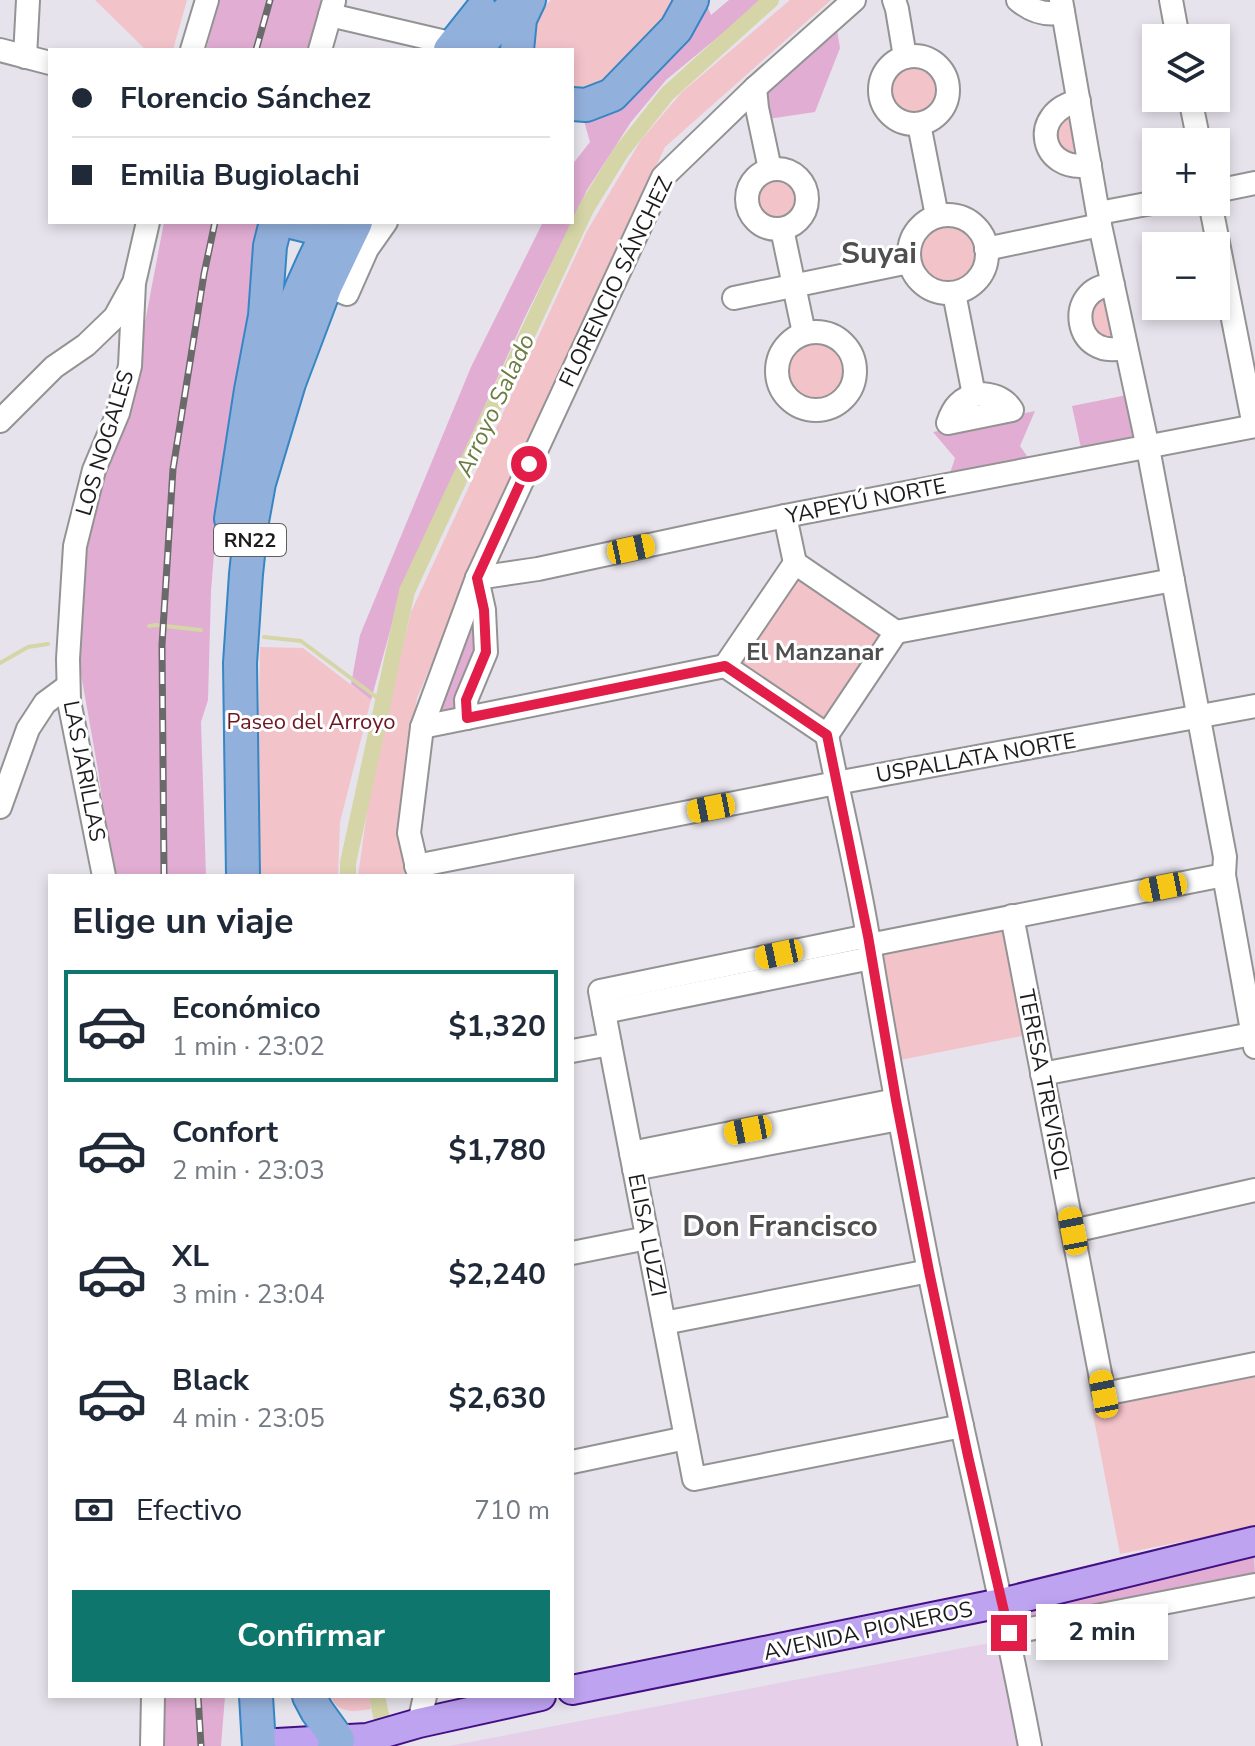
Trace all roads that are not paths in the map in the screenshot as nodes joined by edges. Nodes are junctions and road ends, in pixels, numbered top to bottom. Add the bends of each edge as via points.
1 (28, 0) edge
2 (207, 0) edge
3 (476, 0) edge
4 (491, 0) edge
5 (518, 0) edge
6 (529, 0) edge
7 (692, 0) edge
8 (854, 0) edge
9 (894, 0) edge
10 (1018, 0) edge
11 (1171, 0) edge
12 (1062, 6) edge
13 (332, 7) edge
14 (1175, 24) edge
15 (193, 48) edge
16 (321, 48) edge
17 (460, 48) edge
18 (517, 48) edge
19 (0, 50) edge
20 (25, 57) junction
21 (905, 57) junction
22 (48, 63) edge
23 (755, 88) junction
24 (1079, 101) junction
25 (574, 104) edge
26 (919, 124) junction
27 (1090, 165) junction
28 (770, 169) junction
29 (1255, 183) edge
30 (1230, 188) edge
31 (1142, 206) edge
32 (937, 216) junction
33 (1213, 216) edge
34 (1100, 219) junction
35 (148, 224) edge
36 (276, 224) edge
37 (318, 224) edge
38 (385, 224) edge
39 (345, 226) edge
40 (782, 229) junction
41 (986, 249) junction
42 (909, 262) junction
43 (134, 283) junction
44 (326, 285) junction
45 (1113, 285) junction
46 (794, 287) junction
47 (954, 293) junction
48 (734, 298) dead end
49 (804, 333) dead end
50 (1126, 347) junction
51 (974, 395) dead end
52 (0, 421) edge
53 (1254, 426) edge
54 (1148, 448) junction
55 (785, 516) junction
56 (231, 519) junction
57 (795, 563) junction
58 (477, 578) junction
59 (1173, 580) junction
60 (70, 617) joint
61 (896, 632) junction
62 (725, 666) junction
63 (68, 686) junction
64 (1255, 706) edge
65 (467, 718) junction
66 (1197, 718) junction
67 (422, 727) junction
68 (827, 735) junction
69 (836, 783) junction
70 (0, 807) edge
71 (417, 871) edge
72 (104, 874) edge
73 (224, 874) edge
74 (243, 874) edge
75 (1224, 875) junction
76 (1012, 916) junction
77 (869, 946) junction
78 (1254, 1041) edge
79 (610, 1044) junction
80 (574, 1051) edge
81 (1042, 1074) junction
82 (897, 1110) junction
83 (632, 1161) junction
84 (1255, 1190) edge
85 (1073, 1231) junction
86 (647, 1238) junction
87 (574, 1253) edge
88 (929, 1271) junction
89 (664, 1323) junction
90 (1255, 1364) edge
91 (962, 1426) junction
92 (686, 1438) junction
93 (574, 1462) edge
94 (1255, 1541) edge
95 (1255, 1585) edge
96 (1001, 1603) junction
97 (1009, 1633) junction
98 (574, 1690) edge
99 (153, 1698) edge
100 (256, 1698) edge
101 (278, 1698) edge
102 (310, 1698) edge
103 (523, 1698) edge
104 (422, 1709) edge
105 (344, 1742) edge
106 (265, 1745) edge
107 (152, 1746) edge
108 (1030, 1746) edge

1 - 20 street
2 - 15 street
3 - 17 street
4 - 17 highway
5 - 17 highway
6 - 18 highway via 520,19
7 - 25 highway via 676,29 612,95
8 - 23 street, FLORENCIO SÁNCHEZ
9 - 21 street
10 - 12 street via 1039,12 1054,14
11 - 14 street
12 - 24 street
13 - 16 street
13 - 17 street
19 - 20 street
20 - 22 street
21 - 26 street via 883,75 880,97 892,117
21 - 26 street via 931,60 948,87 943,109
23 - 28 street
23 - 58 street, FLORENCIO SÁNCHEZ via 663,177
24 - 27 street
24 - 27 street via 1055,111 1047,141 1057,159 1077,167
26 - 32 street
27 - 34 street
28 - 40 street via 751,182 746,202 755,220
28 - 40 street via 796,175 806,191 800,219
29 - 30 street
31 - 34 street
32 - 41 street via 971,222
32 - 42 street via 913,234
33 - 53 street
34 - 41 street
34 - 45 street
35 - 43 street, LOS NOGALES
36 - 56 highway
37 - 39 highway
38 - 44 street via 347,294
39 - 44 highway, RN22
39 - 56 highway, RN22 via 301,286 277,345
40 - 46 street
41 - 47 street via 985,269 978,280
42 - 46 street
42 - 47 street via 920,283 943,294
43 - 52 street via 115,317
43 - 60 street, LOS NOGALES via 130,366 118,413 94,470 75,546
44 - 74 highway, RN22 via 289,383 251,527 240,663
45 - 50 street
45 - 50 street via 1089,295 1081,324 1100,348
46 - 48 street
46 - 49 street
47 - 51 street
50 - 54 street
53 - 54 street, YAPEYÚ NORTE
54 - 55 street, YAPEYÚ NORTE
54 - 59 street
55 - 57 street
55 - 58 street, YAPEYÚ NORTE
56 - 73 highway, RN22 via 222,656
57 - 61 street
57 - 62 street
58 - 65 street via 486,652 466,700
58 - 67 street, FLORENCIO SÁNCHEZ
59 - 61 street
59 - 66 street
60 - 63 street, LAS JARILLAS
61 - 68 street
62 - 65 street
62 - 68 street
63 - 70 street via 45,703 28,729
63 - 72 street, LAS JARILLAS
64 - 66 street, USPALLATA NORTE
65 - 67 street
66 - 69 street, USPALLATA NORTE
66 - 75 street via 1225,857
67 - 71 street, FLORENCIO SÁNCHEZ via 409,833
68 - 69 street
69 - 71 street, USPALLATA NORTE
69 - 77 street
75 - 76 street
75 - 78 street
76 - 77 street
76 - 81 street, TERESA TREVISOL
77 - 79 street, ELISA LUZZI via 602,1001
77 - 82 street
78 - 81 street
79 - 80 street
79 - 83 street, ELISA LUZZI
81 - 85 street, TERESA TREVISOL
82 - 83 street
82 - 88 street
83 - 86 street, ELISA LUZZI
84 - 85 street
85 - 90 street, TERESA TREVISOL via 1104,1394
86 - 87 street
86 - 89 street, ELISA LUZZI
88 - 89 street
88 - 91 street
89 - 92 street, ELISA LUZZI
91 - 92 street, ELISA LUZZI via 694,1479
91 - 96 street
92 - 93 street
94 - 96 main road, AVENIDA PIONEROS
95 - 97 street
96 - 97 street
96 - 98 main road, AVENIDA PIONEROS
97 - 108 street
99 - 107 street
100 - 106 highway
101 - 106 highway
102 - 105 highway
103 - 104 main road
104 - 105 main road
105 - 106 main road

